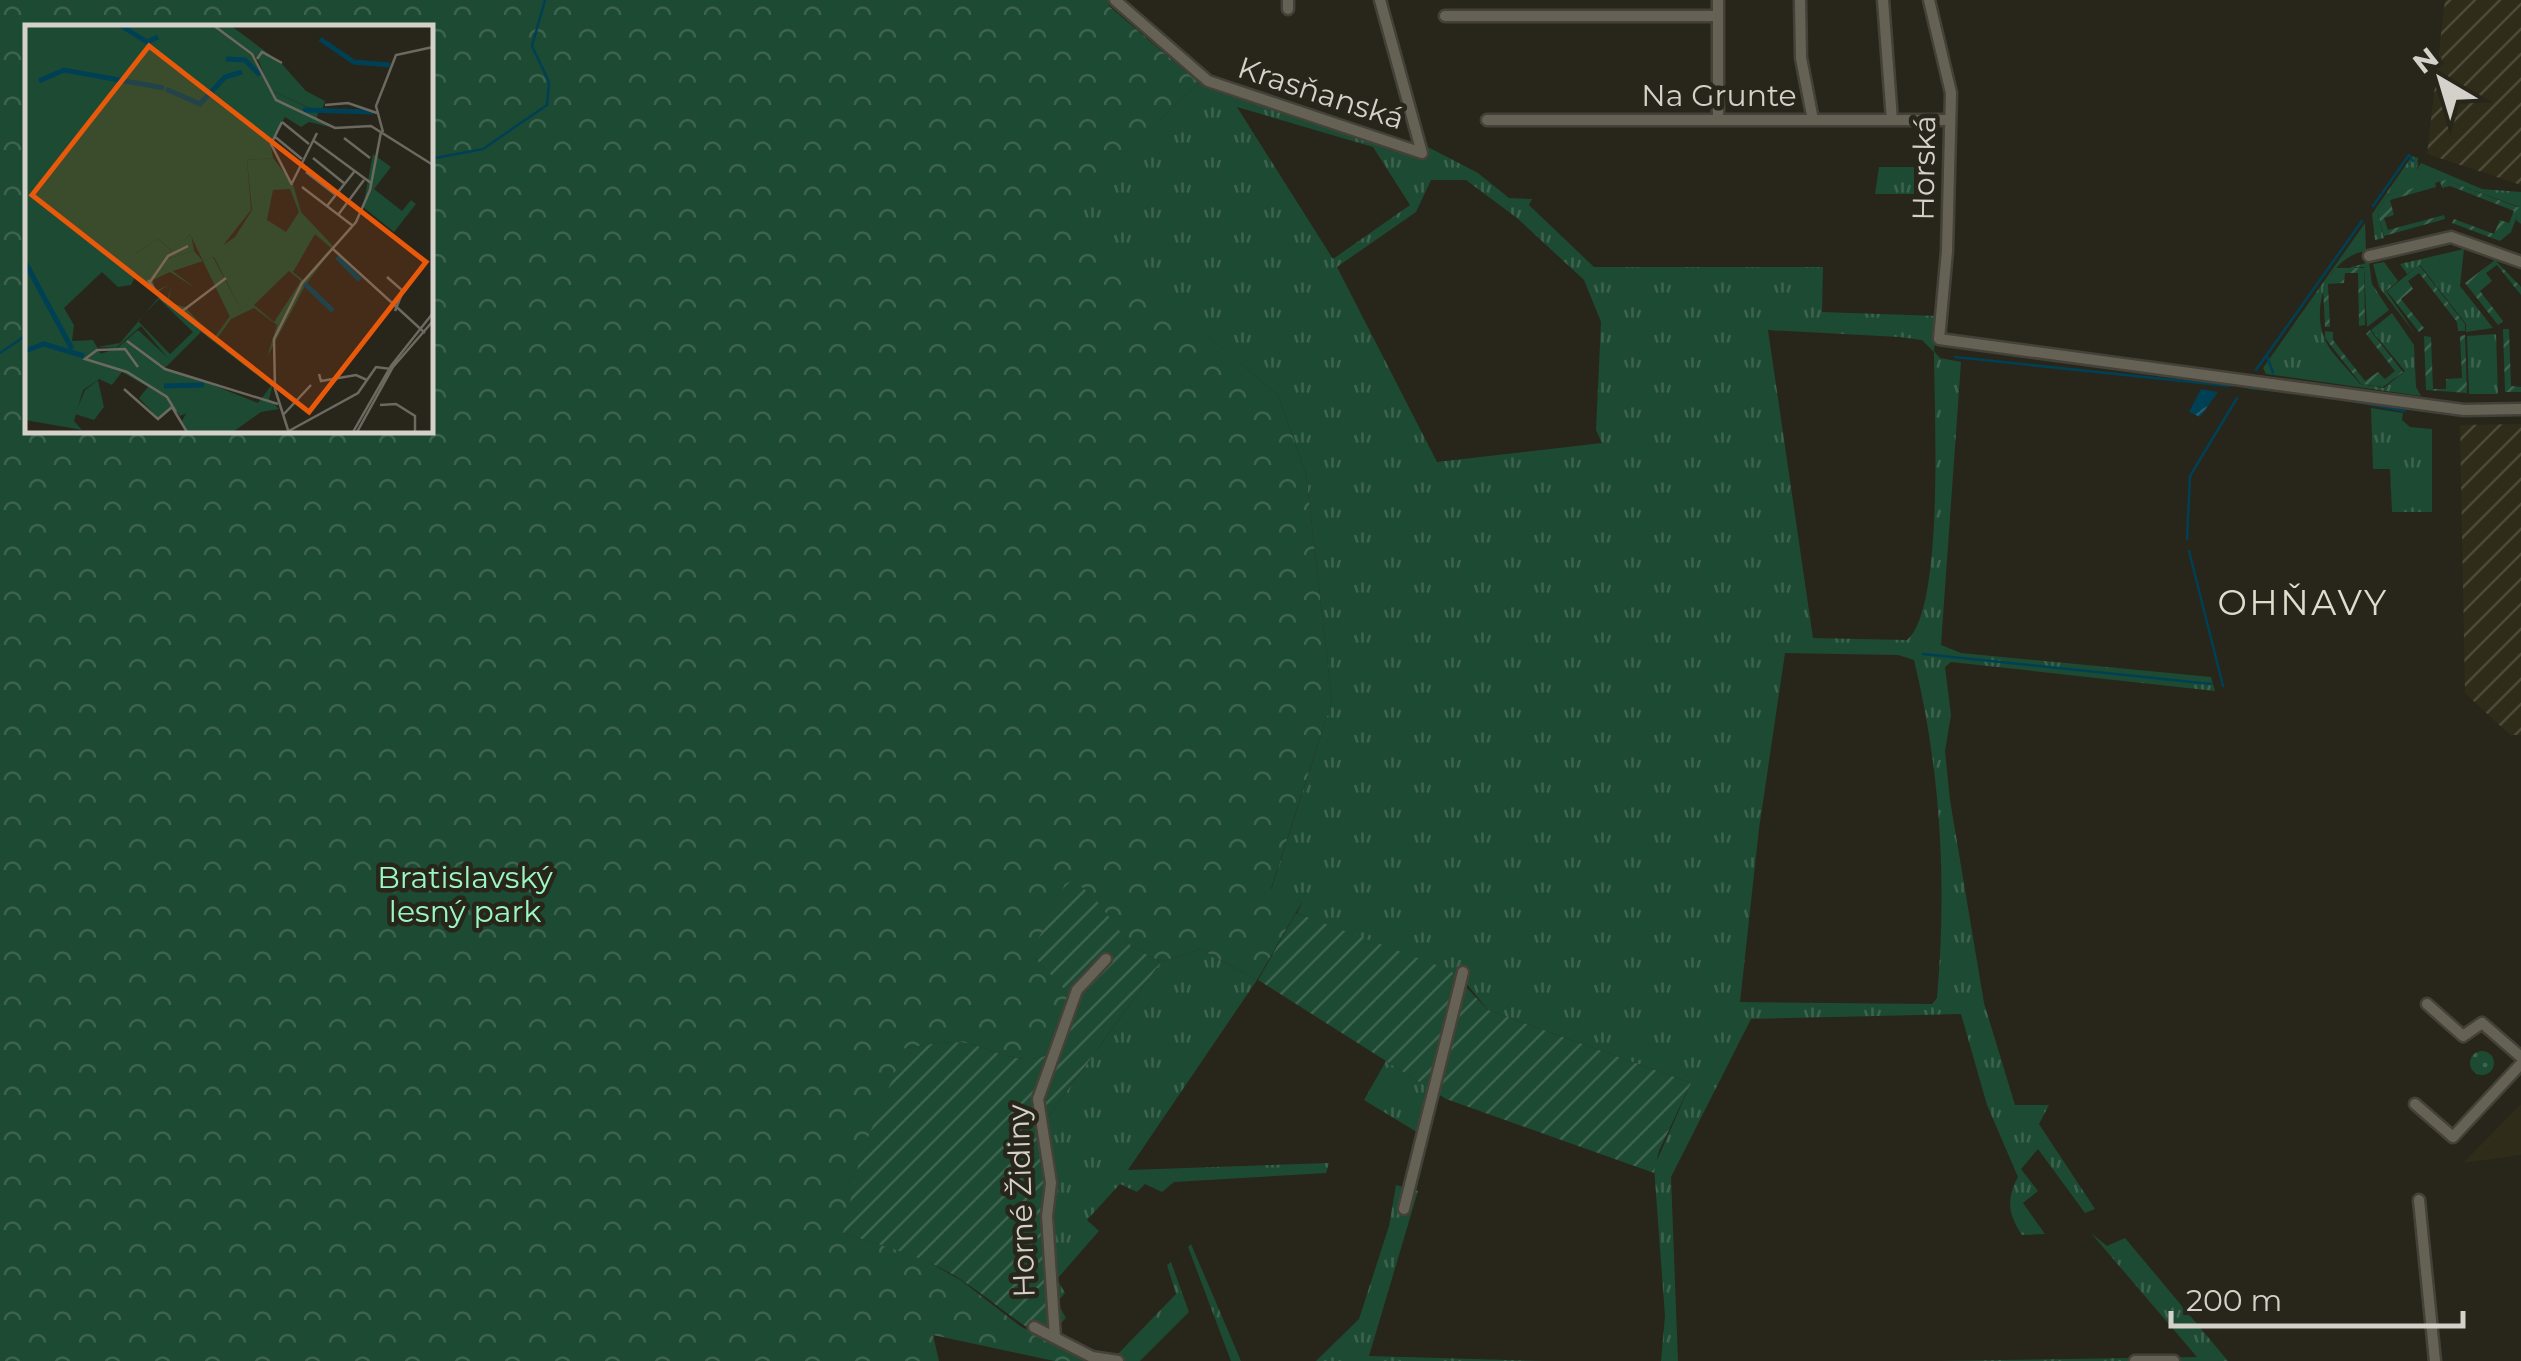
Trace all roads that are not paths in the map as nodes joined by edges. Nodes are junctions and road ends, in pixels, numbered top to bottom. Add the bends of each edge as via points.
1 (1115, 0) edge
2 (1380, 0) edge
3 (1718, 0) edge
4 (1800, 0) edge
5 (1883, 0) edge
6 (1929, 0) edge
7 (1445, 16) dead end
8 (1718, 16) junction
9 (1488, 120) dead end
10 (1718, 120) junction
11 (1813, 120) junction
12 (1892, 120) junction
13 (1950, 120) junction
14 (2369, 256) dead end
15 (2521, 262) edge
16 (2521, 409) edge
17 (1106, 960) dead end
18 (1463, 972) dead end
19 (2427, 1004) dead end
20 (2521, 1060) edge
21 (2416, 1104) dead end
22 (2419, 1200) dead end
23 (1404, 1208) dead end
24 (1034, 1328) dead end
25 (1055, 1338) junction
26 (1118, 1361) edge
27 (2134, 1361) edge
28 (2174, 1361) edge
29 (2434, 1361) edge

1 - 2 street, Krasňanská via 1221,88 1422,152
3 - 8 street
4 - 11 street via 1801,58
5 - 12 street
6 - 13 street, Horská via 1950,85
7 - 8 street
8 - 10 street
9 - 10 street, Na Grunte
10 - 11 street, Na Grunte
11 - 12 street, Na Grunte
12 - 13 street, Na Grunte
13 - 16 street, Horská via 1939,339 2464,410
14 - 15 street via 2451,237
17 - 25 street, Horné Židiny via 1077,990 1038,1099 1051,1182
18 - 23 street
19 - 20 street via 2463,1036 2482,1023
20 - 21 street via 2453,1138
22 - 29 street
24 - 25 street, Horné Židiny
25 - 26 street, Horné Židiny via 1092,1357
27 - 28 street

